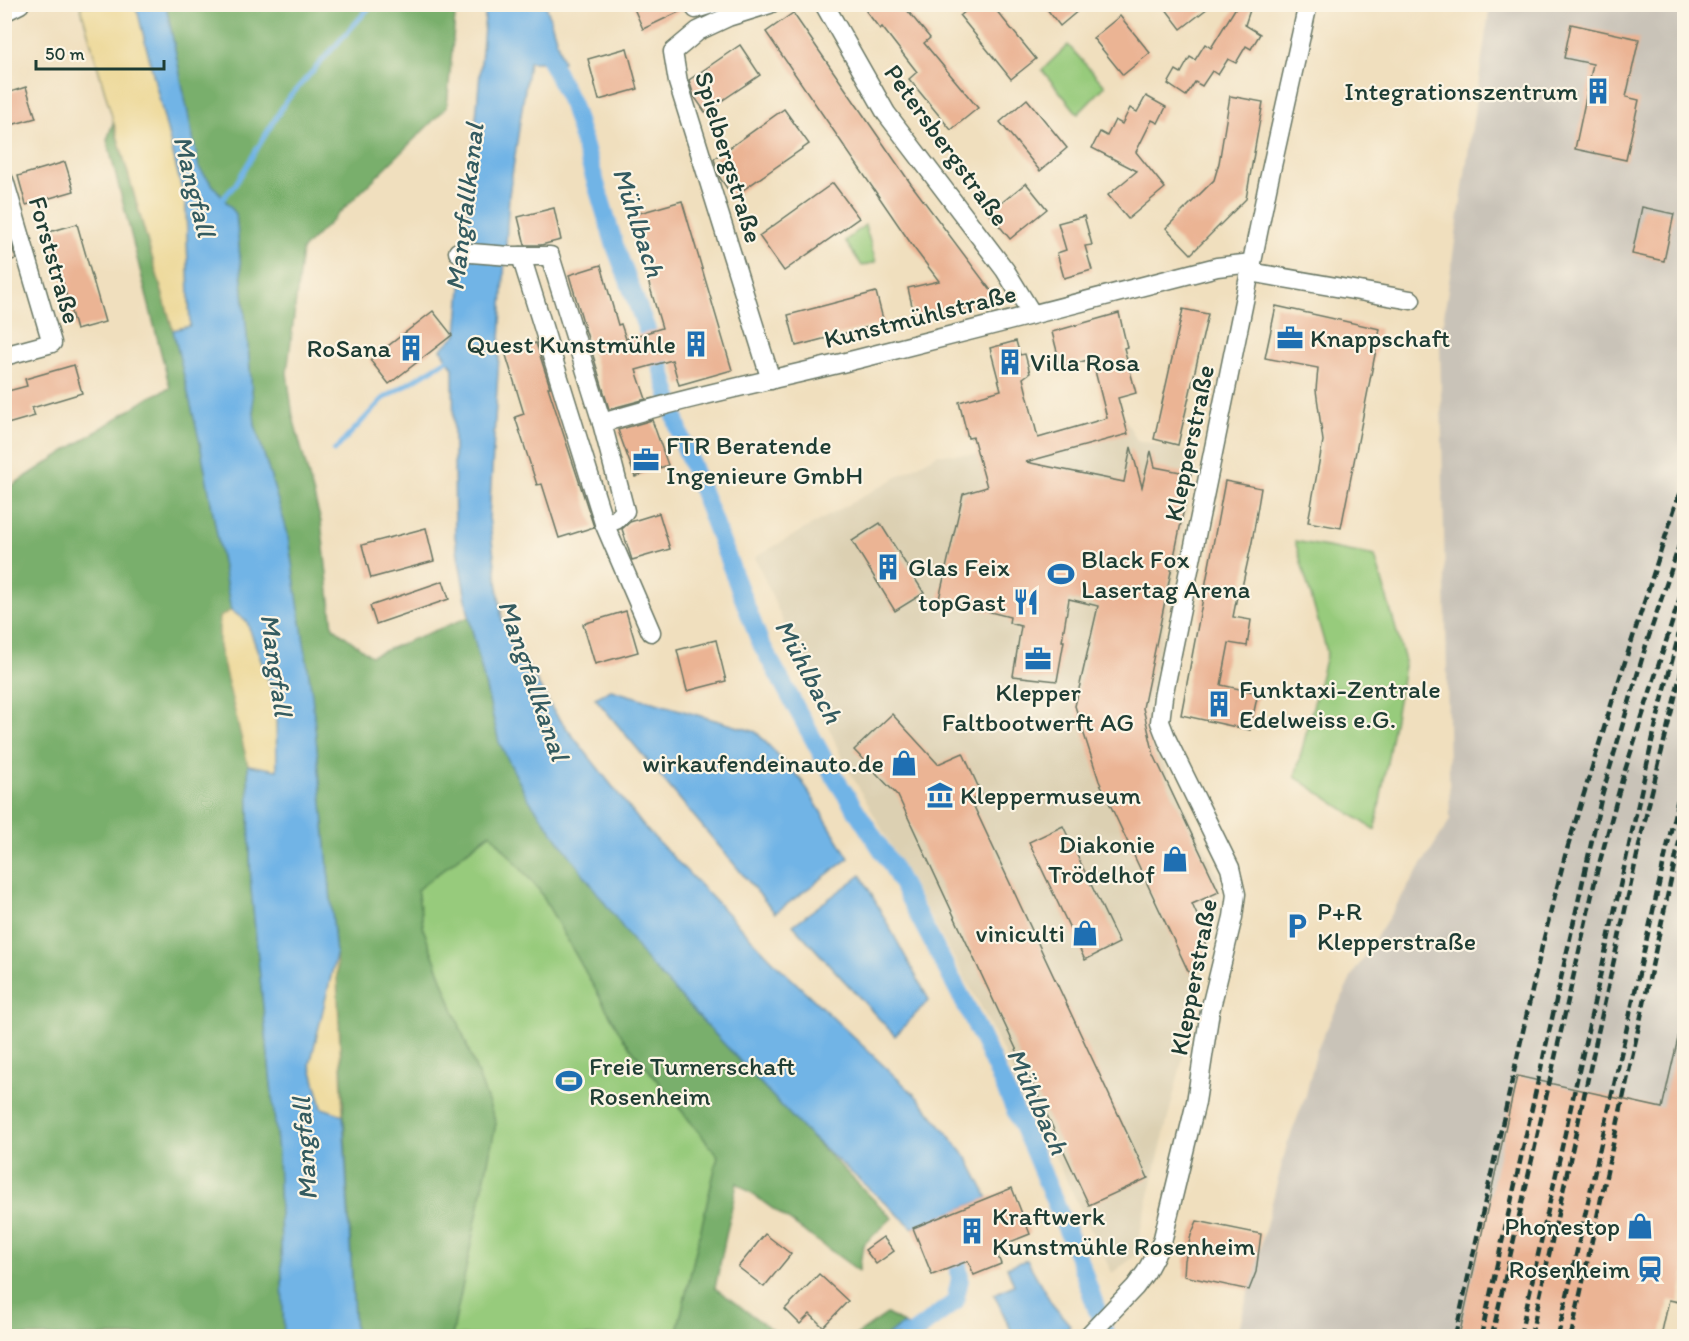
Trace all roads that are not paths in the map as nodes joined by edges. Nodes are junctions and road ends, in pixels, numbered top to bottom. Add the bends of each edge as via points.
1 (20, 4) edge
2 (693, 4) edge
3 (712, 4) edge
4 (770, 4) edge
5 (824, 4) edge
6 (1308, 4) edge
7 (4, 12) edge
8 (4, 180) edge
9 (458, 252) dead end
10 (515, 256) junction
11 (1251, 268) junction
12 (1411, 300) dead end
13 (1032, 314) junction
14 (4, 356) edge
15 (771, 380) junction
16 (602, 423) junction
17 (604, 523) junction
18 (651, 632) dead end
19 (1088, 1336) edge

1 - 7 street
2 - 3 street via 696,9
4 - 15 street, Spielbergstraße via 698,31 673,52 678,82
5 - 13 street, Petersbergstraße via 886,112 1005,270
6 - 11 street, Klepperstraße
8 - 14 street, Forststraße via 52,343
9 - 10 street
10 - 16 street via 550,256
10 - 17 street
11 - 12 street, Kunstmühlstraße
11 - 13 street, Kunstmühlstraße via 1216,267
11 - 19 street, Klepperstraße via 1160,722 1230,868 1236,894 1233,917 1210,1011 1196,1102 1162,1242 1136,1287
13 - 15 street, Kunstmühlstraße
15 - 16 street, Kunstmühlstraße via 658,405
16 - 17 street via 625,511 616,520
17 - 18 street

